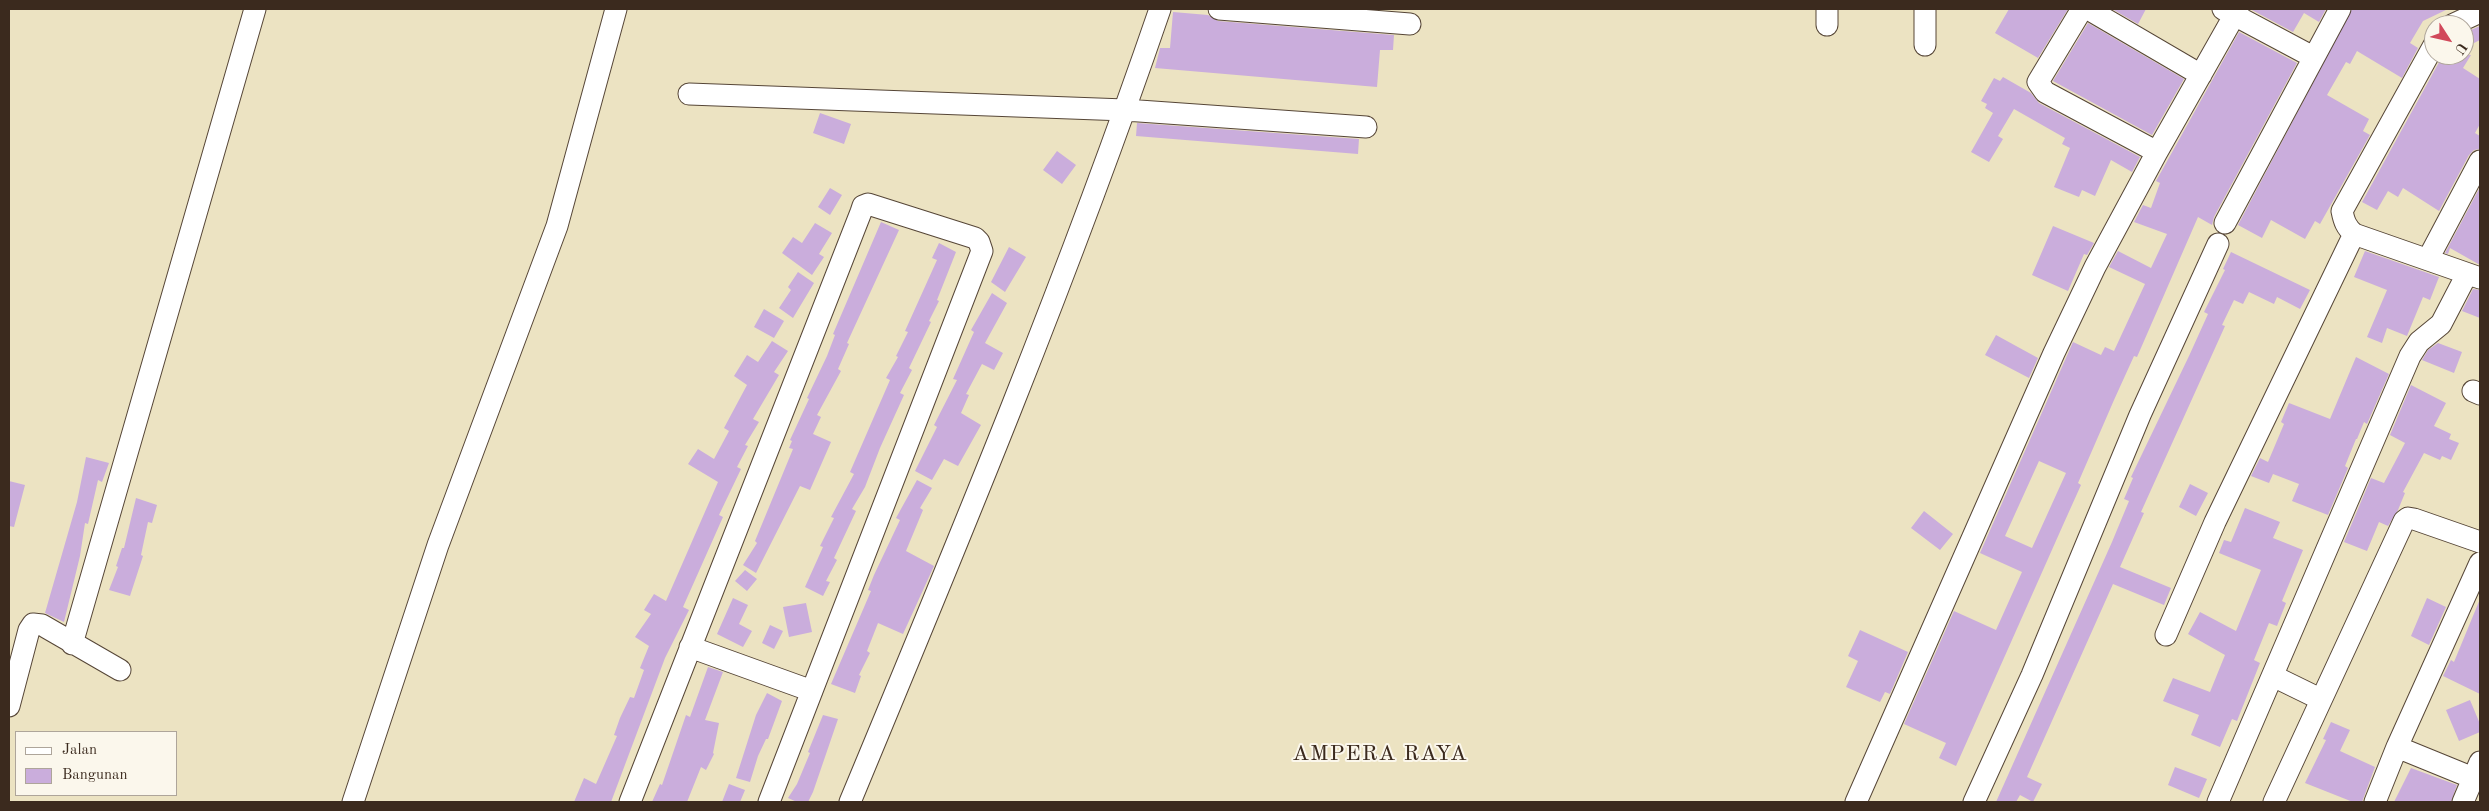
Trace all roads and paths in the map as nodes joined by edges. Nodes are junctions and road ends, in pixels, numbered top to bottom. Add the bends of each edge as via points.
1 (255, 9) edge
2 (616, 9) edge
3 (1160, 9) edge
4 (1219, 9) edge
5 (1925, 9) edge
6 (2082, 9) edge
7 (2088, 9) edge
8 (2340, 9) edge
9 (2232, 11) edge
10 (1410, 24) dead end
11 (1925, 45) dead end
12 (2313, 57) junction
13 (2424, 63) edge
14 (2201, 75) junction
15 (689, 94) dead end
16 (1125, 110) junction
17 (1366, 128) dead end
18 (2157, 152) junction
19 (2480, 161) edge
20 (2225, 222) dead end
21 (2354, 234) junction
22 (2218, 244) dead end
23 (2428, 259) junction
24 (2474, 276) edge
25 (2480, 542) edge
26 (2480, 563) edge
27 (2166, 635) dead end
28 (72, 644) junction
29 (690, 647) junction
30 (120, 670) dead end
31 (2274, 676) junction
32 (812, 691) junction
33 (2320, 699) junction
34 (9, 706) edge
35 (2397, 747) junction
36 (2477, 770) edge
37 (353, 802) edge
38 (630, 802) edge
39 (769, 802) edge
40 (850, 802) edge
41 (1856, 802) edge
42 (1974, 802) edge
43 (2218, 802) edge
44 (2274, 802) edge
45 (2375, 802) edge
46 (2463, 802) edge

1 - 28 street
2 - 37 street via 557,226 438,545
3 - 16 street
4 - 10 street
5 - 11 street
6 - 18 street via 2038,82 2040,86 2092,119
7 - 14 street
8 - 12 street
9 - 12 street
9 - 14 street
12 - 20 street
13 - 21 street via 2342,211 2347,228
14 - 18 street
15 - 16 street
16 - 17 street
16 - 40 street via 971,509
18 - 41 street via 2099,258 2058,344
19 - 23 street
21 - 23 street
21 - 27 street via 2215,522
22 - 42 street via 2140,415 2032,675
23 - 24 street
24 - 31 street via 2441,324 2419,342 2410,356
25 - 33 street via 2414,519 2404,521
26 - 35 street
28 - 30 street
28 - 34 street via 42,625 33,624
29 - 32 street
29 - 32 street via 863,206 868,204 975,238 980,242 982,251
29 - 38 street
31 - 33 street
31 - 43 street
32 - 39 street
33 - 44 street
35 - 36 street
35 - 45 street
36 - 46 street

